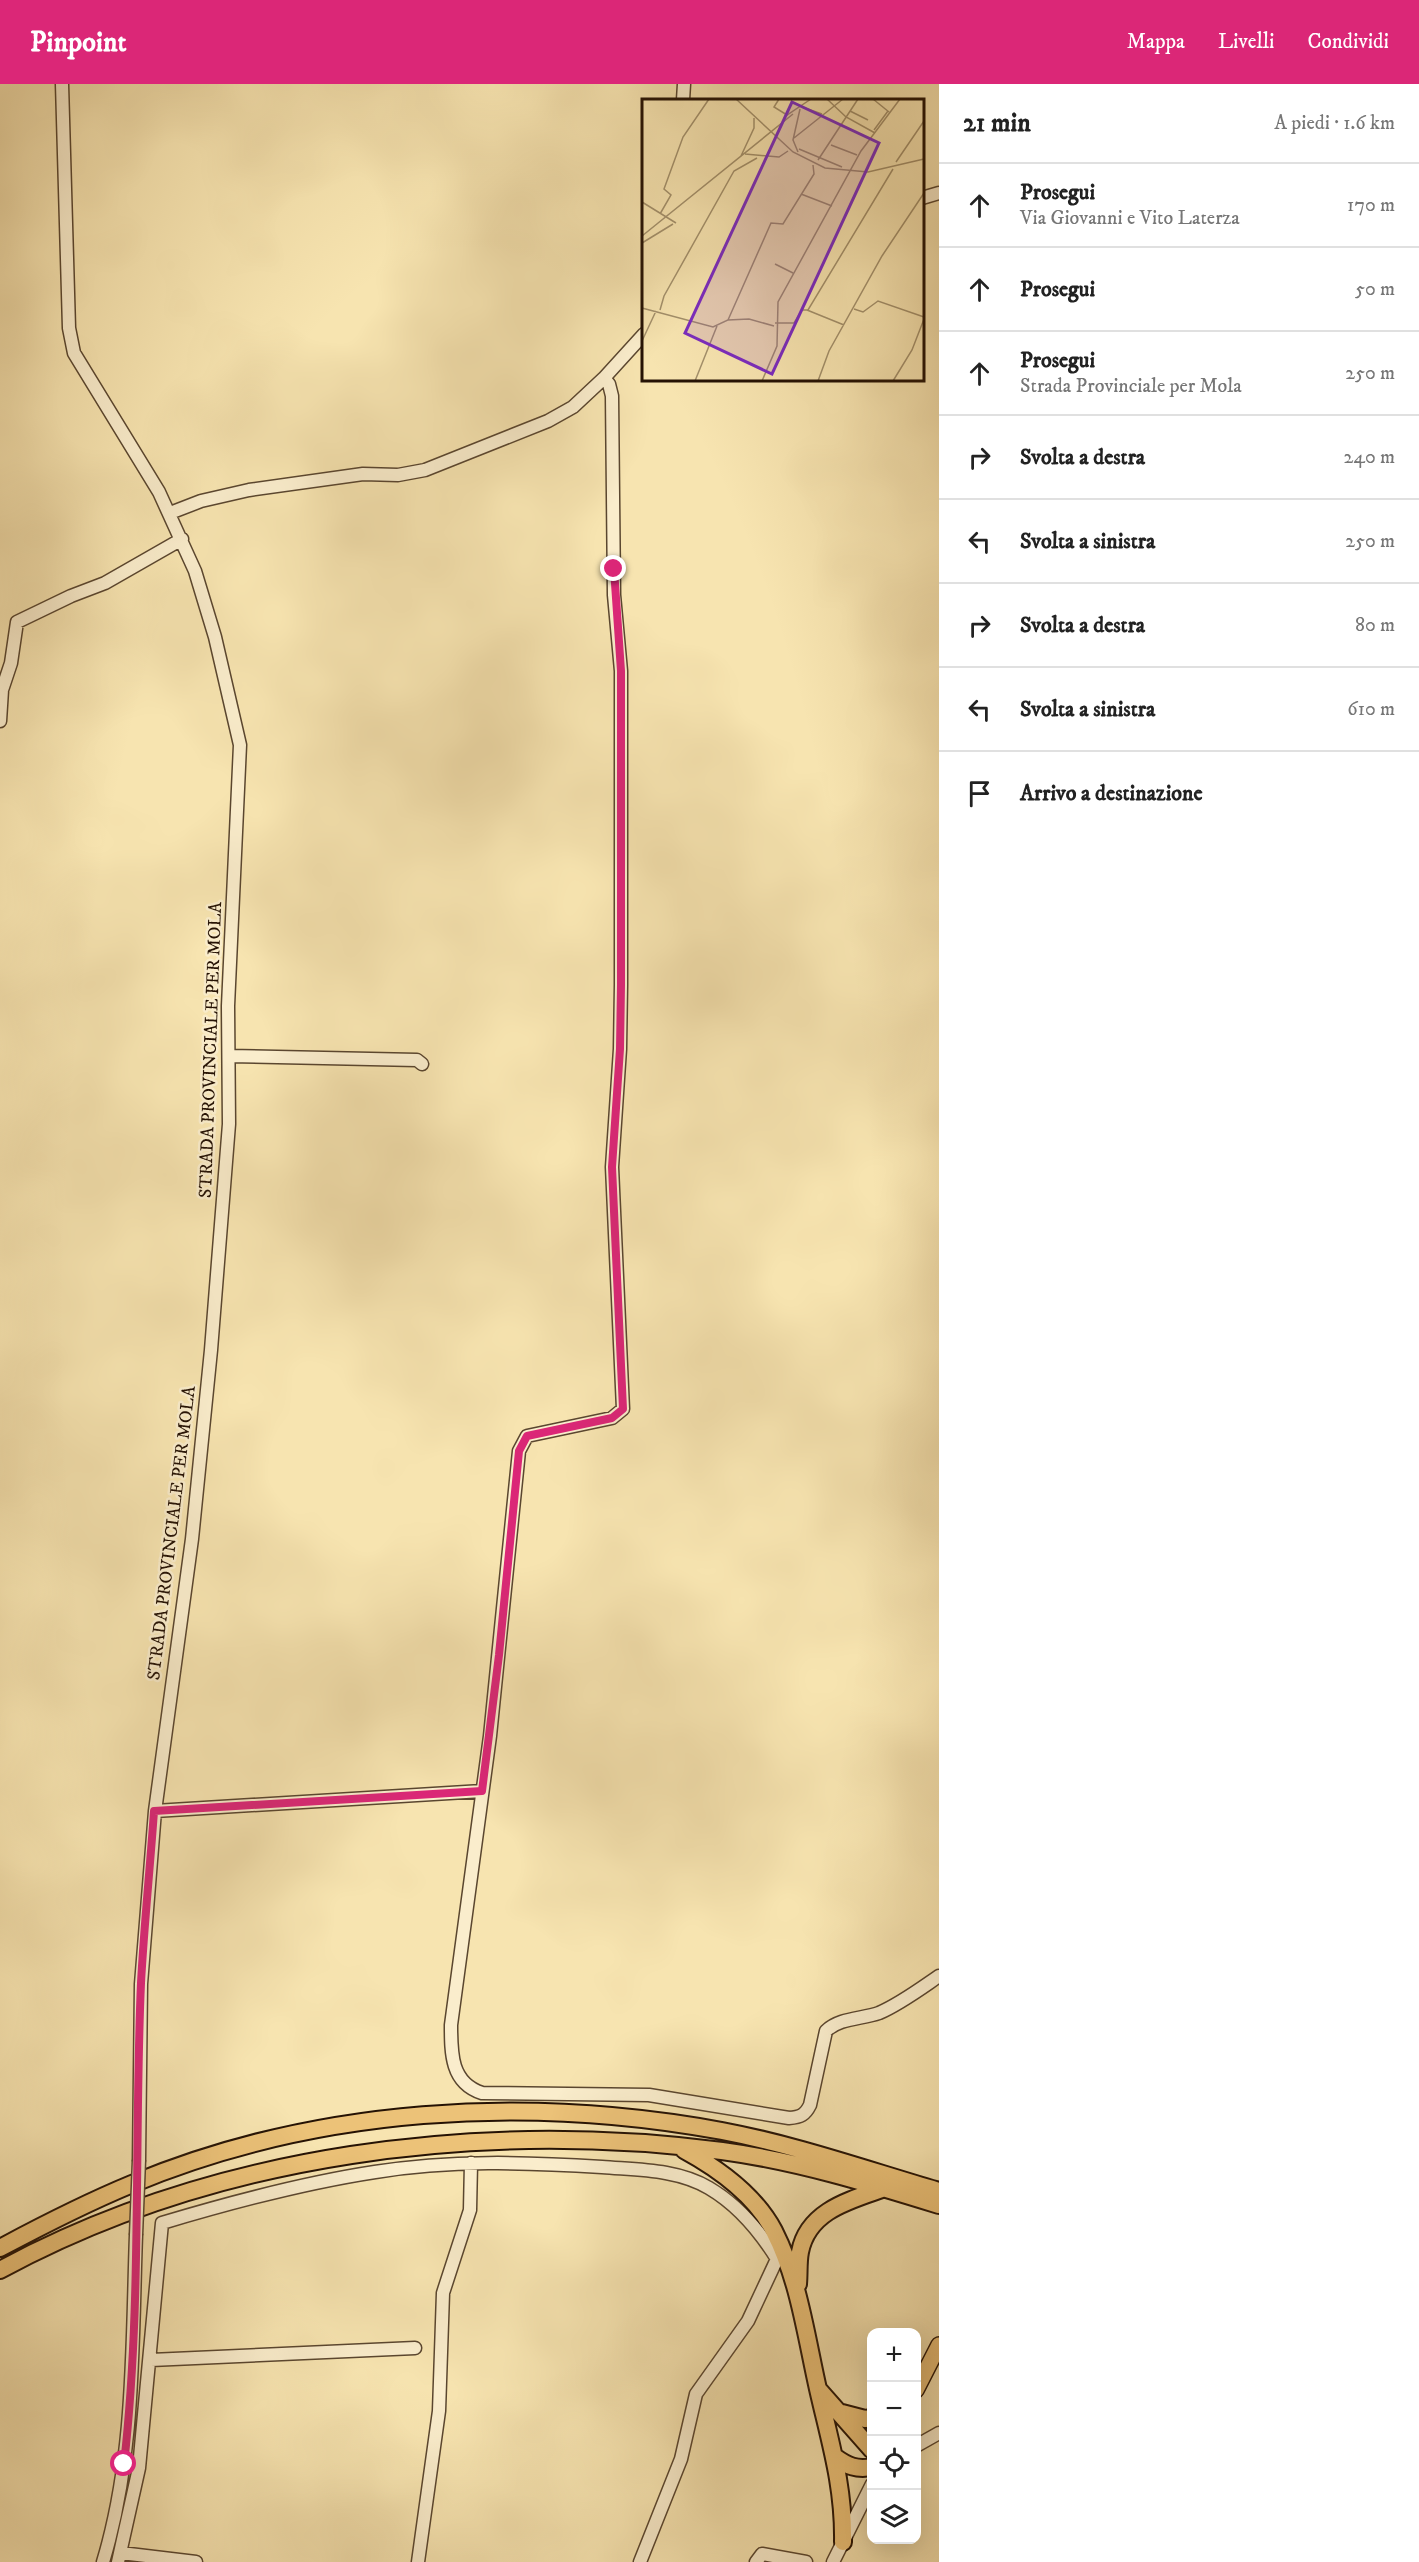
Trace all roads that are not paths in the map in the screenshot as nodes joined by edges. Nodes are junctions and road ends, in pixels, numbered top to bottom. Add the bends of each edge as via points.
1 (62, 84) edge
2 (684, 84) edge
3 (683, 99) edge
4 (939, 193) edge
5 (924, 197) edge
6 (642, 336) edge
7 (604, 378) junction
8 (170, 513) junction
9 (182, 539) junction
10 (0, 721) edge
11 (229, 1056) junction
12 (422, 1064) dead end
13 (482, 1791) junction
14 (154, 1811) junction
15 (939, 1976) edge
16 (678, 2147) junction
17 (471, 2163) junction
18 (885, 2188) junction
19 (939, 2191) edge
20 (939, 2205) edge
21 (0, 2248) edge
22 (0, 2270) edge
23 (798, 2291) junction
24 (939, 2345) edge
25 (415, 2348) dead end
26 (151, 2360) junction
27 (920, 2382) edge
28 (818, 2390) junction
29 (842, 2413) junction
30 (867, 2419) edge
31 (939, 2433) edge
32 (921, 2443) edge
33 (867, 2444) edge
34 (835, 2457) junction
35 (867, 2468) edge
36 (869, 2490) edge
37 (843, 2542) junction
38 (120, 2557) edge
39 (102, 2562) edge
40 (196, 2562) edge
41 (418, 2562) edge
42 (640, 2562) edge
43 (756, 2562) edge
44 (806, 2562) edge
45 (833, 2562) edge

1 - 8 street, STRADA PROVINCIALE PER MOLA via 69,328 74,353
2 - 3 street
4 - 5 street
6 - 7 street
7 - 8 street via 573,407 548,421 425,470 398,475 363,474 249,490
7 - 13 street via 612,396 614,595 621,671 620,1006 612,1167 623,1409 612,1418 527,1436 521,1443
8 - 9 street, STRADA PROVINCIALE PER MOLA
9 - 10 street via 105,583 18,622 2,690
9 - 11 street, STRADA PROVINCIALE PER MOLA via 211,626 240,745
11 - 12 street via 417,1060
11 - 14 street, STRADA PROVINCIALE PER MOLA via 229,1124 212,1350 192,1539
13 - 14 street
13 - 15 street via 451,2025 457,2072 470,2089 482,2093 649,2095 799,2117 806,2114 810,2105 826,2031 833,2025 894,2006
14 - 39 street, STRADA PROVINCIALE PER MOLA, bridge via 141,1984 129,2416 124,2464
16 - 18 highway via 784,2162
16 - 22 highway via 532,2139 348,2157 260,2172 165,2198 42,2247
16 - 23 highway via 745,2192 774,2231
17 - 26 street via 377,2171 322,2181 162,2223
17 - 41 street via 470,2210 443,2293 439,2411
17 - 42 street via 556,2164 673,2174 707,2187 737,2208 761,2233 777,2259 748,2321 696,2394 681,2459
18 - 20 highway
18 - 23 highway via 836,2207 811,2226 800,2250
19 - 21 highway via 794,2148 658,2120 569,2112 432,2114 290,2135 200,2160 116,2191
23 - 28 highway
24 - 27 main road
25 - 26 street
26 - 38 street via 139,2468
28 - 29 highway
28 - 34 highway
29 - 30 highway
29 - 33 highway
31 - 32 street
34 - 35 highway via 846,2465
34 - 37 highway via 844,2507
36 - 37 street
37 - 45 street
38 - 40 street
43 - 44 street via 762,2554

